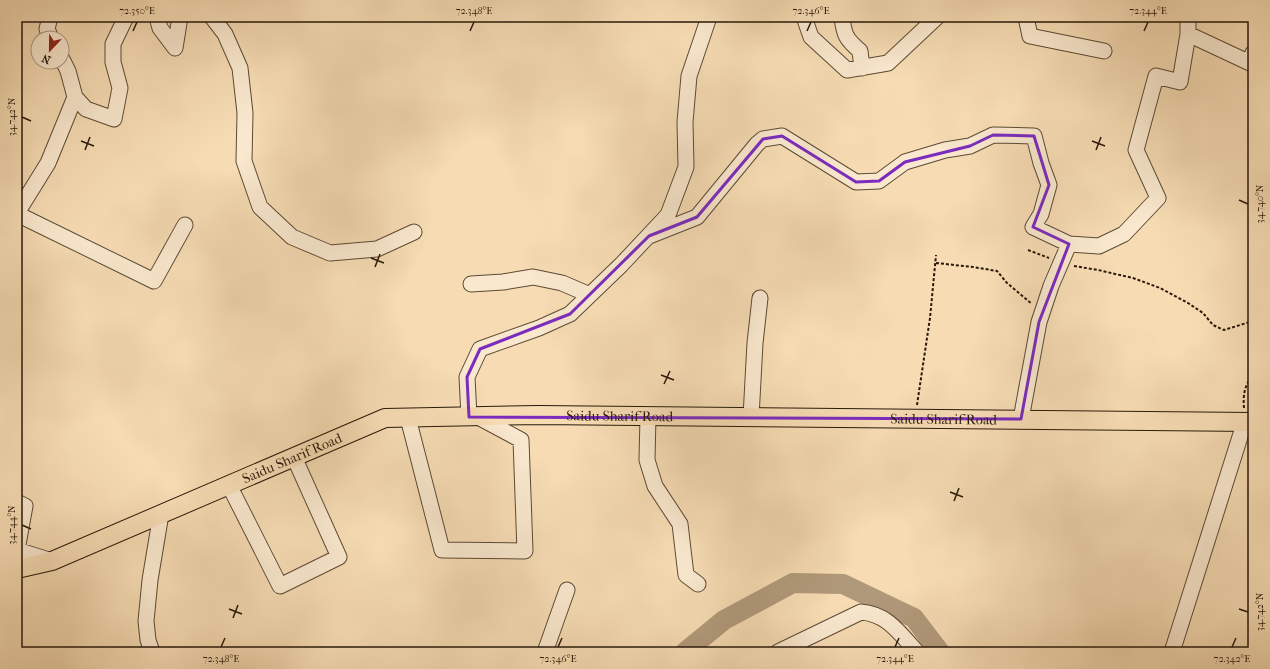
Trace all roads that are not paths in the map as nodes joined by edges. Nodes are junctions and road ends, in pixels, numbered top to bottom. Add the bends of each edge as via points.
1 (50, 17) edge
2 (126, 17) edge
3 (157, 17) edge
4 (180, 17) edge
5 (212, 17) edge
6 (708, 17) edge
7 (804, 17) edge
8 (842, 17) edge
9 (936, 17) edge
10 (1026, 17) edge
11 (1188, 17) edge
12 (47, 30) edge
13 (1188, 34) junction
14 (1104, 51) dead end
15 (1253, 54) edge
16 (862, 68) junction
17 (68, 70) edge
18 (75, 97) junction
19 (17, 214) edge
20 (185, 225) dead end
21 (414, 232) dead end
22 (649, 236) junction
23 (1069, 244) junction
24 (471, 284) dead end
25 (590, 295) junction
26 (760, 298) dead end
27 (648, 416) junction
28 (474, 417) junction
29 (751, 417) junction
30 (408, 418) junction
31 (1021, 419) junction
32 (1249, 421) edge
33 (294, 458) junction
34 (229, 485) junction
35 (17, 502) edge
36 (161, 514) junction
37 (17, 550) edge
38 (52, 561) junction
39 (17, 569) edge
40 (698, 584) dead end
41 (567, 590) dead end
42 (152, 652) edge
43 (545, 652) edge
44 (778, 652) edge
45 (917, 652) edge
46 (1172, 652) edge

1 - 12 street
2 - 18 street via 114,44 113,62 120,88 114,119 86,109
3 - 4 street via 160,28 175,48
5 - 21 street via 225,34 240,68 245,113 244,161 260,206 292,237 330,253 376,249
6 - 22 street via 689,76 685,122 686,167 668,215
7 - 16 street via 810,37 848,70
8 - 16 street via 848,41 860,51
9 - 16 street via 888,62
10 - 14 street via 1030,36
11 - 13 street
13 - 15 street via 1250,63
13 - 23 street via 1180,82 1156,76 1136,150 1158,198 1124,234 1099,246
17 - 18 street
18 - 19 street via 48,163
19 - 20 street via 154,281
22 - 23 street via 697,217 763,139 782,136 856,182 879,181 905,162 945,150 970,146 992,135 1034,136 1049,184 1041,214 1033,227
22 - 25 street
23 - 31 street via 1039,322
24 - 25 street via 533,277 562,283
25 - 28 street via 570,314 480,349 467,377
26 - 29 street
27 - 28 main road, Saidu Sharif Road
27 - 29 main road, Saidu Sharif Road
27 - 40 street via 647,460 655,486 680,524 686,575
28 - 30 main road, Saidu Sharif Road
28 - 30 street via 521,440 525,551 442,550
29 - 31 main road, Saidu Sharif Road
30 - 33 main road, Saidu Sharif Road via 385,418
31 - 32 main road, Saidu Sharif Road
32 - 46 street
33 - 34 main road, Saidu Sharif Road
33 - 34 street via 339,556 280,586
34 - 36 main road, Saidu Sharif Road
35 - 37 street via 25,506
36 - 38 main road, Saidu Sharif Road
36 - 42 street via 146,621
37 - 38 street
38 - 39 main road, Saidu Sharif Road
41 - 43 street
44 - 45 street via 861,612 872,613 888,621

